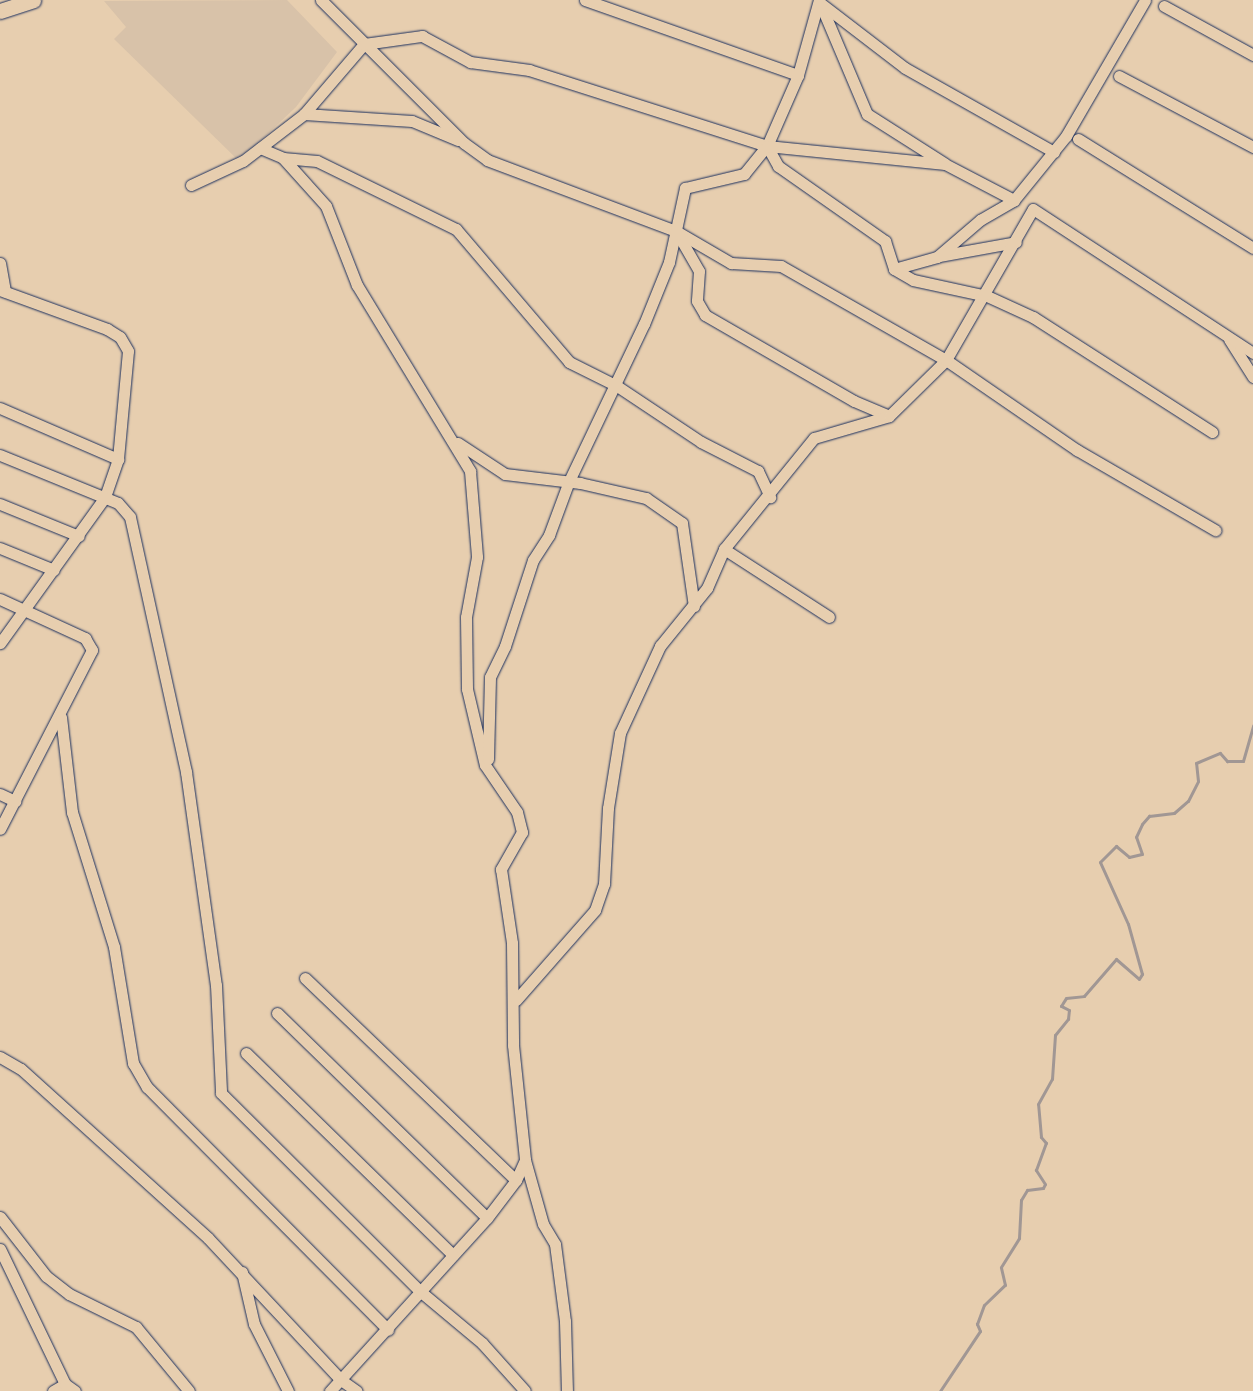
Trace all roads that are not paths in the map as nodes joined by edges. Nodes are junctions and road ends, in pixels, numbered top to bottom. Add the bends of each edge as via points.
1 (33, 0) edge
2 (320, 0) edge
3 (585, 0) edge
4 (1144, 0) edge
5 (819, 1) edge
6 (1164, 6) dead end
7 (0, 10) edge
8 (364, 44) junction
9 (1253, 55) edge
10 (798, 75) junction
11 (1118, 76) dead end
12 (304, 114) junction
13 (1078, 139) dead end
14 (464, 143) junction
15 (767, 146) junction
16 (1253, 147) edge
17 (260, 148) junction
18 (1054, 152) junction
19 (283, 158) junction
20 (945, 164) junction
21 (191, 185) dead end
22 (1014, 200) junction
23 (676, 231) junction
24 (1016, 242) junction
25 (1253, 248) edge
26 (937, 257) junction
27 (0, 263) edge
28 (894, 269) junction
29 (3, 291) edge
30 (987, 296) junction
31 (1227, 336) junction
32 (1253, 353) edge
33 (946, 360) junction
34 (1253, 377) edge
35 (617, 386) junction
36 (0, 408) edge
37 (889, 416) junction
38 (1212, 432) dead end
39 (456, 442) junction
40 (0, 455) edge
41 (118, 459) junction
42 (569, 481) junction
43 (105, 497) junction
44 (770, 497) junction
45 (0, 504) edge
46 (1215, 530) dead end
47 (80, 536) junction
48 (0, 548) edge
49 (724, 549) junction
50 (54, 570) junction
51 (0, 599) edge
52 (694, 606) junction
53 (26, 609) junction
54 (829, 617) dead end
55 (0, 643) edge
56 (61, 717) junction
57 (494, 783) junction
58 (0, 794) edge
59 (14, 801) junction
60 (0, 829) edge
61 (305, 978) dead end
62 (516, 1000) junction
63 (277, 1013) dead end
64 (246, 1052) dead end
65 (0, 1057) edge
66 (524, 1160) junction
67 (516, 1180) junction
68 (0, 1217) edge
69 (487, 1218) junction
70 (0, 1249) edge
71 (453, 1255) junction
72 (242, 1270) junction
73 (421, 1292) junction
74 (388, 1330) junction
75 (341, 1380) junction
76 (65, 1384) junction
77 (568, 1389) edge
78 (53, 1391) edge
79 (75, 1391) edge
80 (189, 1391) edge
81 (288, 1391) edge
82 (330, 1391) edge
83 (358, 1391) edge
84 (525, 1391) edge

1 - 7 street
2 - 8 street
3 - 10 street
4 - 18 street
5 - 10 street
5 - 18 street via 906,68
5 - 20 street via 867,114
6 - 9 street
8 - 12 street
8 - 14 street
8 - 15 street via 422,36 470,62 530,70
10 - 15 street
11 - 16 street
12 - 14 street via 412,121
12 - 17 street
13 - 25 street
14 - 23 street via 487,160
15 - 20 street
15 - 23 street via 744,174 685,188
15 - 28 street via 778,166 885,241
17 - 19 street
17 - 21 street
18 - 22 street
19 - 35 street via 317,161 456,229 569,362
19 - 39 street via 326,206 362,293
20 - 22 street
22 - 26 street via 980,220
23 - 33 street via 731,262 781,266
23 - 35 street via 669,262
23 - 37 street via 699,271 697,302 705,315
24 - 26 street
24 - 30 street
24 - 31 street via 1034,208
26 - 28 street
27 - 29 street
28 - 30 street via 913,280
29 - 41 street via 107,328 126,344
30 - 33 street
30 - 38 street via 1033,317
31 - 32 street
31 - 34 street
33 - 37 street
33 - 46 street via 1077,450
35 - 42 street
35 - 44 street via 701,442 758,471
36 - 41 street
37 - 44 street via 814,438
39 - 42 street via 505,474
39 - 57 street via 470,471 477,531 477,557 466,617 468,689
40 - 43 street
41 - 43 street
42 - 52 street via 646,498 682,523
42 - 57 street via 548,535 533,560 506,646 490,677 488,757
43 - 47 street
43 - 73 street via 118,503 130,517 186,772 216,985 221,1093
44 - 49 street
45 - 47 street
47 - 50 street
48 - 50 street
49 - 52 street
49 - 54 street
50 - 53 street
51 - 53 street
52 - 62 street via 660,646 620,733 608,808 604,884 595,910
53 - 55 street
53 - 56 street via 91,643 92,650
56 - 59 street
56 - 74 street via 72,812 114,947 133,1063 148,1087
57 - 62 street via 517,812 522,832 501,869
58 - 59 street
59 - 60 street
61 - 67 street
62 - 66 street via 513,1045
63 - 69 street
64 - 71 street
65 - 72 street via 21,1069
66 - 67 street
66 - 77 street via 543,1224 555,1244
67 - 69 street
68 - 80 street via 46,1276 69,1294 136,1328
69 - 71 street
70 - 76 street
71 - 73 street
72 - 75 street
72 - 81 street via 254,1324
73 - 74 street
73 - 84 street via 482,1343
74 - 75 street
75 - 82 street
75 - 83 street
76 - 78 street
76 - 79 street

